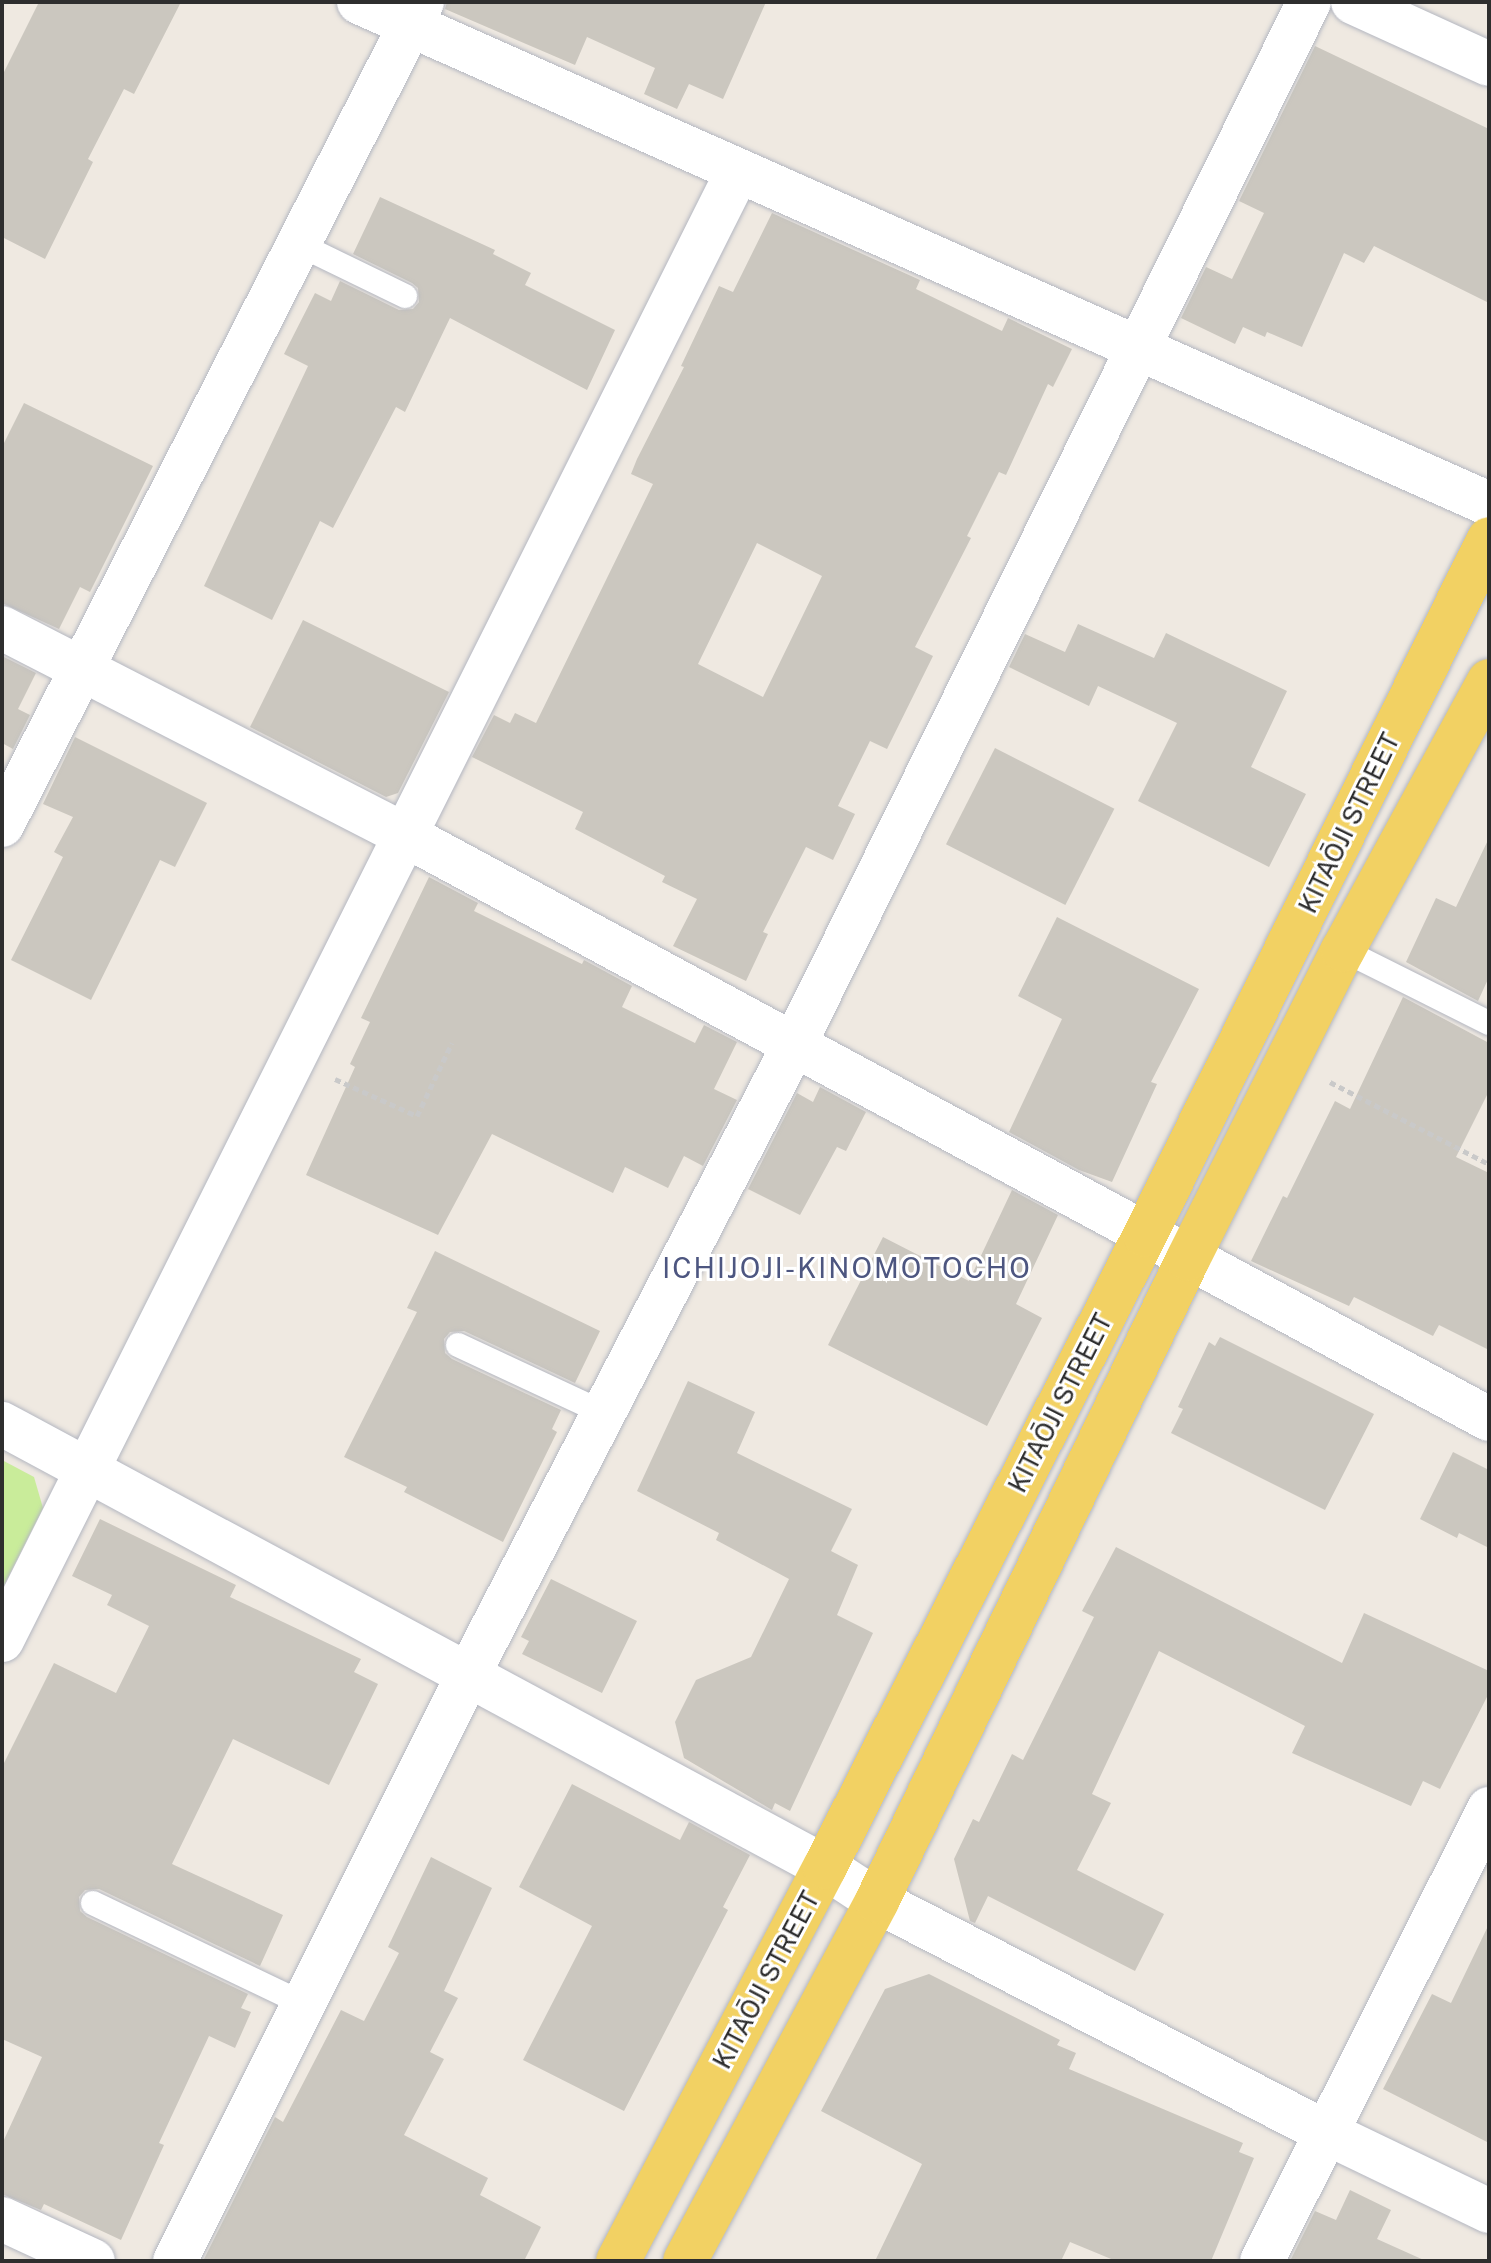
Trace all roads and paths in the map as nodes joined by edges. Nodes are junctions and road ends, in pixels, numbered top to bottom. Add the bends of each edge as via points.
1 (359, 2) edge
2 (1309, 2) edge
3 (1353, 2) edge
4 (416, 14) edge
5 (1430, 18) edge
6 (1489, 64) edge
7 (738, 171) junction
8 (298, 244) junction
9 (405, 296) dead end
10 (1139, 349) junction
11 (1489, 504) edge
12 (1489, 539) edge
13 (2, 628) edge
14 (81, 670) junction
15 (1489, 681) edge
16 (2, 825) edge
17 (407, 836) junction
18 (1343, 950) junction
19 (1489, 1023) edge
20 (452, 1043) dead end
21 (794, 1045) junction
22 (294, 1061) junction
23 (1287, 1061) junction
24 (1489, 1164) edge
25 (1145, 1235) junction
26 (1188, 1259) junction
27 (458, 1345) dead end
28 (604, 1413) junction
29 (1489, 1419) edge
30 (2, 1424) edge
31 (89, 1472) junction
32 (2, 1640) edge
33 (468, 1675) junction
34 (1489, 1809) edge
35 (825, 1867) junction
36 (1475, 1870) edge
37 (877, 1901) junction
38 (93, 1903) dead end
39 (304, 2004) junction
40 (1327, 2133) junction
41 (1489, 2211) edge
42 (2, 2219) edge
43 (93, 2261) edge
44 (175, 2261) edge
45 (618, 2261) edge
46 (685, 2261) edge
47 (1262, 2261) edge

1 - 4 street
2 - 10 street
3 - 5 street
4 - 7 street
4 - 8 street
5 - 6 street
7 - 10 street
7 - 17 street
8 - 9 lane
8 - 14 street
10 - 11 street
10 - 21 street
12 - 25 main road, KITAŌJI STREET
13 - 14 street
14 - 16 street
14 - 17 street
15 - 18 main road, KITAŌJI STREET
17 - 21 street
17 - 22 street
18 - 19 lane
18 - 23 main road, KITAŌJI STREET
20 - 22 path via 417,1116
21 - 25 street
21 - 28 street
22 - 31 street
23 - 24 path
23 - 26 main road, KITAŌJI STREET
25 - 26 street
25 - 35 main road, KITAŌJI STREET
26 - 29 street
26 - 37 main road, KITAŌJI STREET
27 - 28 lane
28 - 33 street
30 - 31 street
31 - 32 street
31 - 33 street
33 - 35 street
33 - 39 street
34 - 36 street
35 - 37 street
35 - 45 main road, KITAŌJI STREET
36 - 40 street
37 - 40 street
37 - 46 main road, KITAŌJI STREET
38 - 39 lane
39 - 44 street
40 - 41 street
40 - 47 street
42 - 43 street

